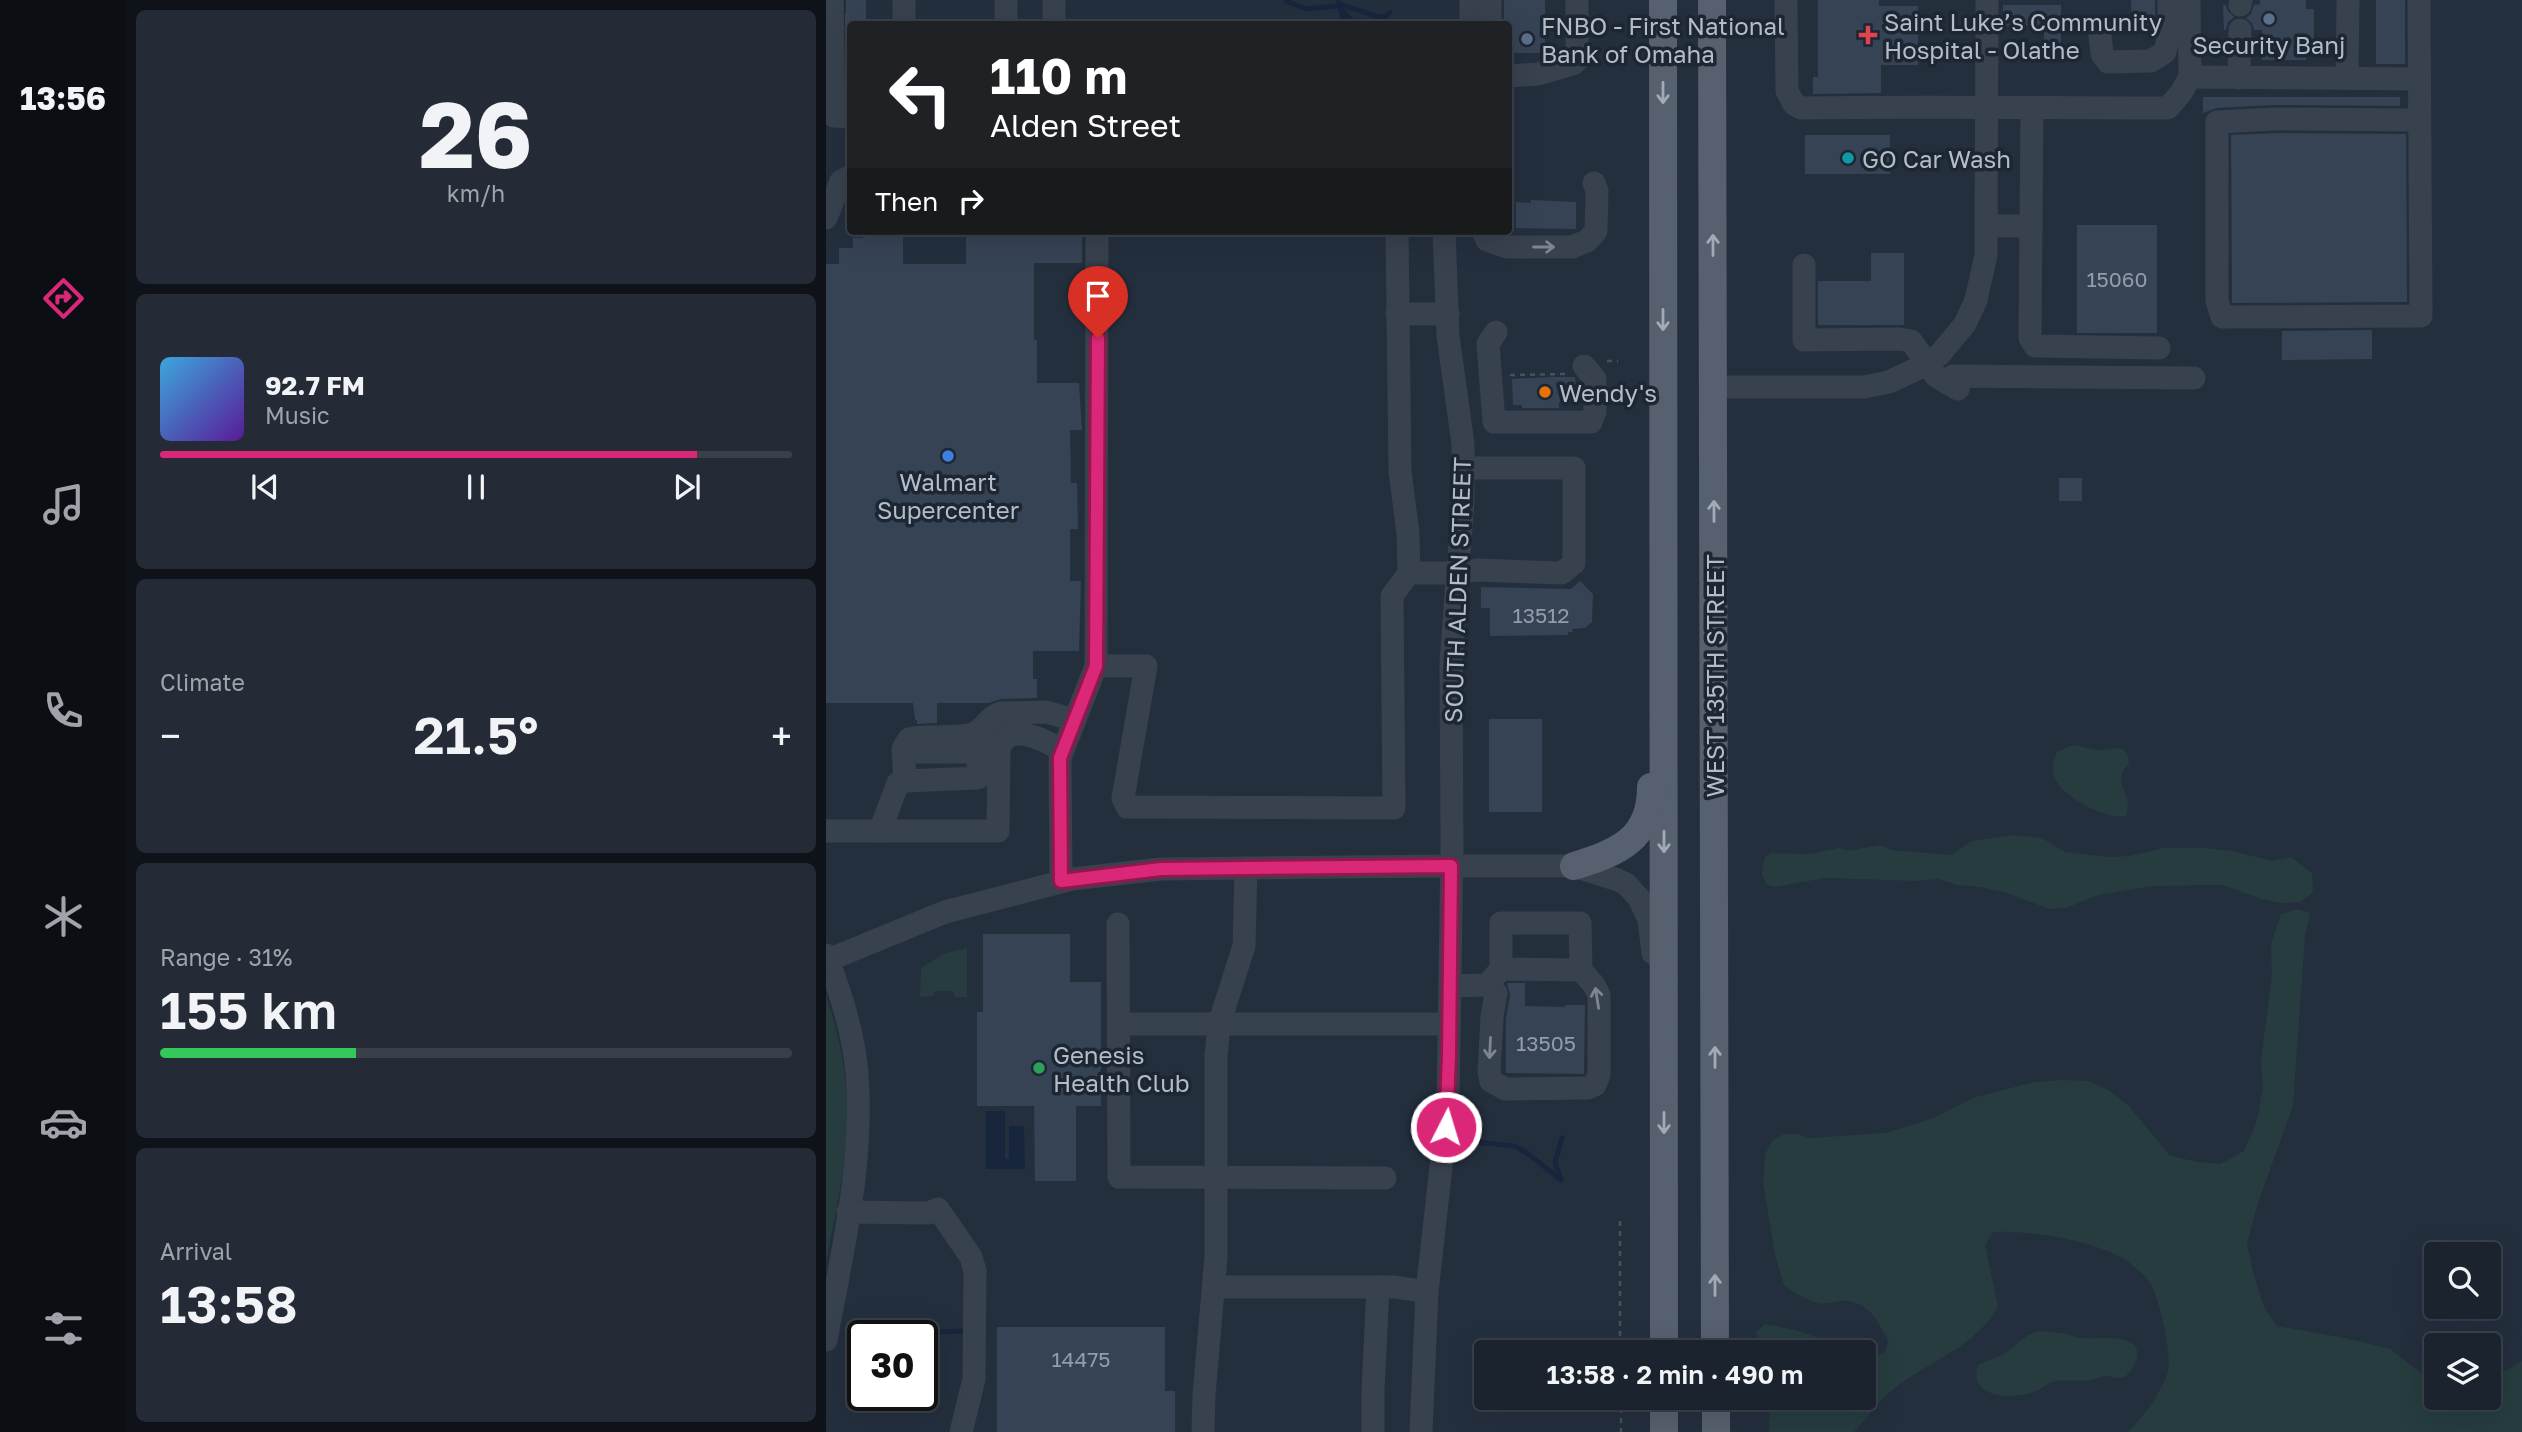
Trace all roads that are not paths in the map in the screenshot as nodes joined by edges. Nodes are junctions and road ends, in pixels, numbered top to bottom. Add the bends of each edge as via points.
1 (832, 0) edge
2 (905, 0) edge
3 (1006, 0) edge
4 (1054, 0) edge
5 (1460, 0) edge
6 (1471, 0) edge
7 (1482, 0) edge
8 (1490, 0) edge
9 (1577, 0) edge
10 (1662, 0) edge
11 (1712, 0) edge
12 (1786, 0) edge
13 (1987, 0) edge
14 (2169, 0) edge
15 (2189, 0) edge
16 (2348, 0) edge
17 (2419, 0) edge
18 (904, 21) edge
19 (1006, 21) edge
20 (1054, 21) edge
21 (1460, 21) edge
22 (1471, 21) edge
23 (1482, 21) edge
24 (1490, 21) edge
25 (2240, 30) dead end
26 (2101, 36) dead end
27 (1512, 76) edge
28 (2190, 77) junction
29 (2239, 78) junction
30 (2347, 78) junction
31 (2418, 79) junction
32 (1987, 107) junction
33 (2032, 108) junction
34 (847, 117) edge
35 (2419, 120) junction
36 (847, 178) edge
37 (1594, 183) dead end
38 (826, 218) edge
39 (1986, 226) junction
40 (2031, 226) junction
41 (1097, 235) edge
42 (1397, 235) edge
43 (1444, 235) edge
44 (1485, 235) edge
45 (1804, 265) dead end
46 (1398, 314) junction
47 (1447, 314) junction
48 (1496, 325) dead end
49 (2159, 348) dead end
50 (1927, 363) junction
51 (1580, 367) road end
52 (2194, 378) dead end
53 (1713, 387) junction
54 (1464, 468) junction
55 (1663, 514) junction
56 (1409, 573) junction
57 (1459, 573) junction
58 (1096, 666) junction
59 (1068, 735) junction
60 (979, 753) junction
61 (904, 765) junction
62 (826, 831) edge
63 (880, 831) junction
64 (1451, 866) junction
65 (1574, 866) junction
66 (1246, 868) junction
67 (1061, 881) junction
68 (1118, 924) dead end
69 (827, 958) edge
70 (1581, 970) junction
71 (1494, 977) junction
72 (1664, 981) junction
73 (1450, 986) junction
74 (1119, 1024) junction
75 (1219, 1024) junction
76 (1449, 1024) junction
77 (1215, 1176) junction
78 (1385, 1178) dead end
79 (848, 1212) junction
80 (1214, 1287) junction
81 (1377, 1287) junction
82 (1427, 1292) junction
83 (826, 1340) edge
84 (1664, 1340) edge
85 (1716, 1340) edge
86 (1664, 1410) edge
87 (1716, 1410) edge
88 (961, 1432) edge
89 (1203, 1432) edge
90 (1373, 1432) edge
91 (1421, 1432) edge
92 (1664, 1432) edge
93 (1716, 1432) edge

1 - 34 street via 838,25 834,117
2 - 18 street
3 - 19 street
4 - 20 street
5 - 21 street
6 - 22 street
7 - 23 street
8 - 24 street
9 - 27 street via 1577,60 1538,74
10 -> 55 main road, WEST 135TH STREET
53 -> 11 main road, WEST 135TH STREET
12 - 32 street via 1787,91 1794,104
13 - 32 street
14 - 26 street via 2165,52 2151,61 2108,62 2102,54
15 - 28 street
16 - 30 street
17 - 31 street
25 - 29 street
28 - 29 street
28 - 33 street via 2168,108
29 - 30 street
30 - 31 street
31 - 35 street
32 - 33 street
32 - 39 street
33 - 40 street
35 - 35 street via 2421,316 2222,317 2217,301 2217,122
36 - 38 street via 841,181
44 -> 37 street via 1507,247 1580,244 1596,231
39 - 40 street
39 - 50 street via 1986,255 1976,300 1965,324
40 - 49 street via 2030,338 2035,346
41 - 58 street
42 - 46 street
43 - 47 street, SOUTH ALDEN STREET
45 - 50 street via 1804,340 1911,341
46 - 47 street
46 - 56 street via 1400,471
47 - 54 street, SOUTH ALDEN STREET
48 - 51 street via 1501,404 1509,414 1581,415 1590,403 1589,375
50 - 52 street via 1936,376 1953,386 1953,376
50 - 53 street via 1889,382 1864,387
85 -> 53 main road, WEST 135TH STREET
54 - 57 street, SOUTH ALDEN STREET
54 - 57 street via 1574,468 1574,563 1562,573
55 - 65 main road via 1651,522 1648,816 1637,836 1627,843
55 -> 72 main road, WEST 135TH STREET
56 - 57 street
56 - 58 street via 1392,596 1394,808 1127,807 1123,798 1146,666
57 - 64 street, SOUTH ALDEN STREET via 1451,662
58 - 59 street
59 - 60 street via 1040,724 1002,723 989,728
59 - 61 street via 1046,712 1001,713 974,733 909,739
59 - 63 street via 1045,740 1008,735 1002,740 998,831
59 - 67 street
60 - 61 street via 974,743 912,744
60 - 61 street via 975,779
61 - 63 street
62 - 63 street
64 - 65 street
64 - 66 street
64 - 73 street, SOUTH ALDEN STREET
65 - 72 street via 1626,884 1639,898 1649,920 1654,962
66 - 67 street via 1161,869
66 - 75 street via 1244,946
67 - 69 street via 945,912
68 - 74 street
69 - 79 street via 840,993 857,1072 857,1138
70 - 71 street
70 - 71 street via 1580,923 1501,923
71 -> 70 street via 1491,1081 1506,1089 1588,1088 1595,1085 1599,1074 1599,995
71 - 73 street
72 -> 84 main road, WEST 135TH STREET
73 - 76 street, SOUTH ALDEN STREET
74 - 75 street
74 - 77 street via 1119,1177
75 - 76 street
75 - 77 street
76 - 82 street, SOUTH ALDEN STREET via 1448,1104
77 - 78 street
77 - 80 street
79 - 83 street
79 - 88 street via 928,1213 937,1209 971,1257 975,1271 974,1379
80 - 81 street
80 - 89 street
81 - 82 street
81 - 90 street
82 - 91 street, SOUTH ALDEN STREET
86 - 92 main road
87 - 93 main road

